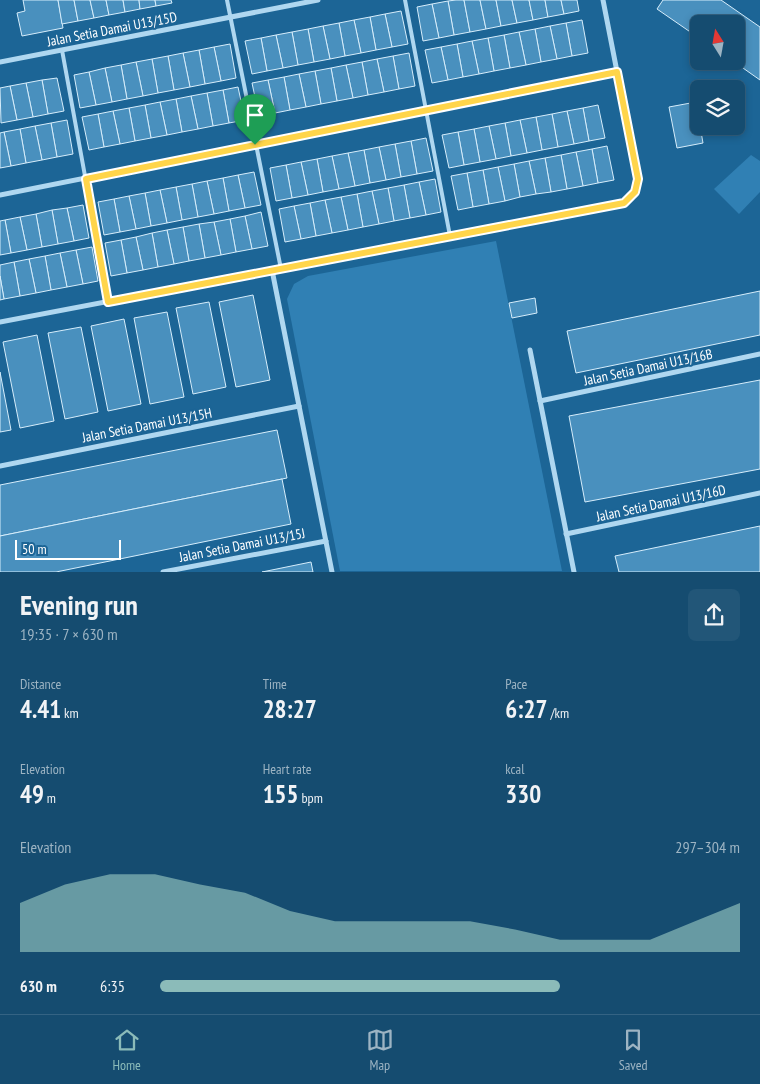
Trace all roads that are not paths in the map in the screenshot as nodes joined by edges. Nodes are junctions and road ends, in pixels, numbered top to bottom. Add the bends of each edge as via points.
1 (227, 0) edge
2 (318, 0) edge
3 (405, 0) edge
4 (603, 0) edge
5 (230, 17) junction
6 (62, 50) junction
7 (0, 62) edge
8 (617, 72) junction
9 (426, 110) junction
10 (255, 145) junction
11 (86, 179) junction
12 (0, 195) edge
13 (450, 236) junction
14 (281, 268) junction
15 (272, 270) junction
16 (108, 302) junction
17 (0, 322) edge
18 (530, 350) dead end
19 (760, 354) edge
20 (540, 401) junction
21 (299, 406) junction
22 (0, 466) edge
23 (760, 493) edge
24 (566, 534) junction
25 (326, 541) junction
26 (163, 572) edge
27 (332, 572) edge
28 (574, 572) edge

1 - 5 lane
2 - 5 street, Jalan Setia Damai U13/15D
3 - 9 lane
4 - 8 street
5 - 6 street, Jalan Setia Damai U13/15D
5 - 10 lane
6 - 7 street, Jalan Setia Damai U13/15D
6 - 11 lane
8 - 9 street
8 - 13 street via 638,179 635,192 624,203
9 - 10 street
9 - 13 lane
10 - 11 street
10 - 14 lane
11 - 12 street
11 - 16 lane
13 - 14 street
14 - 15 street
15 - 16 street
15 - 21 street
16 - 17 street
18 - 20 street
19 - 20 street, Jalan Setia Damai U13/16B
20 - 24 street
21 - 22 street, Jalan Setia Damai U13/15H
21 - 25 street
23 - 24 street, Jalan Setia Damai U13/16D
24 - 28 street
25 - 26 street, Jalan Setia Damai U13/15J
25 - 27 street

